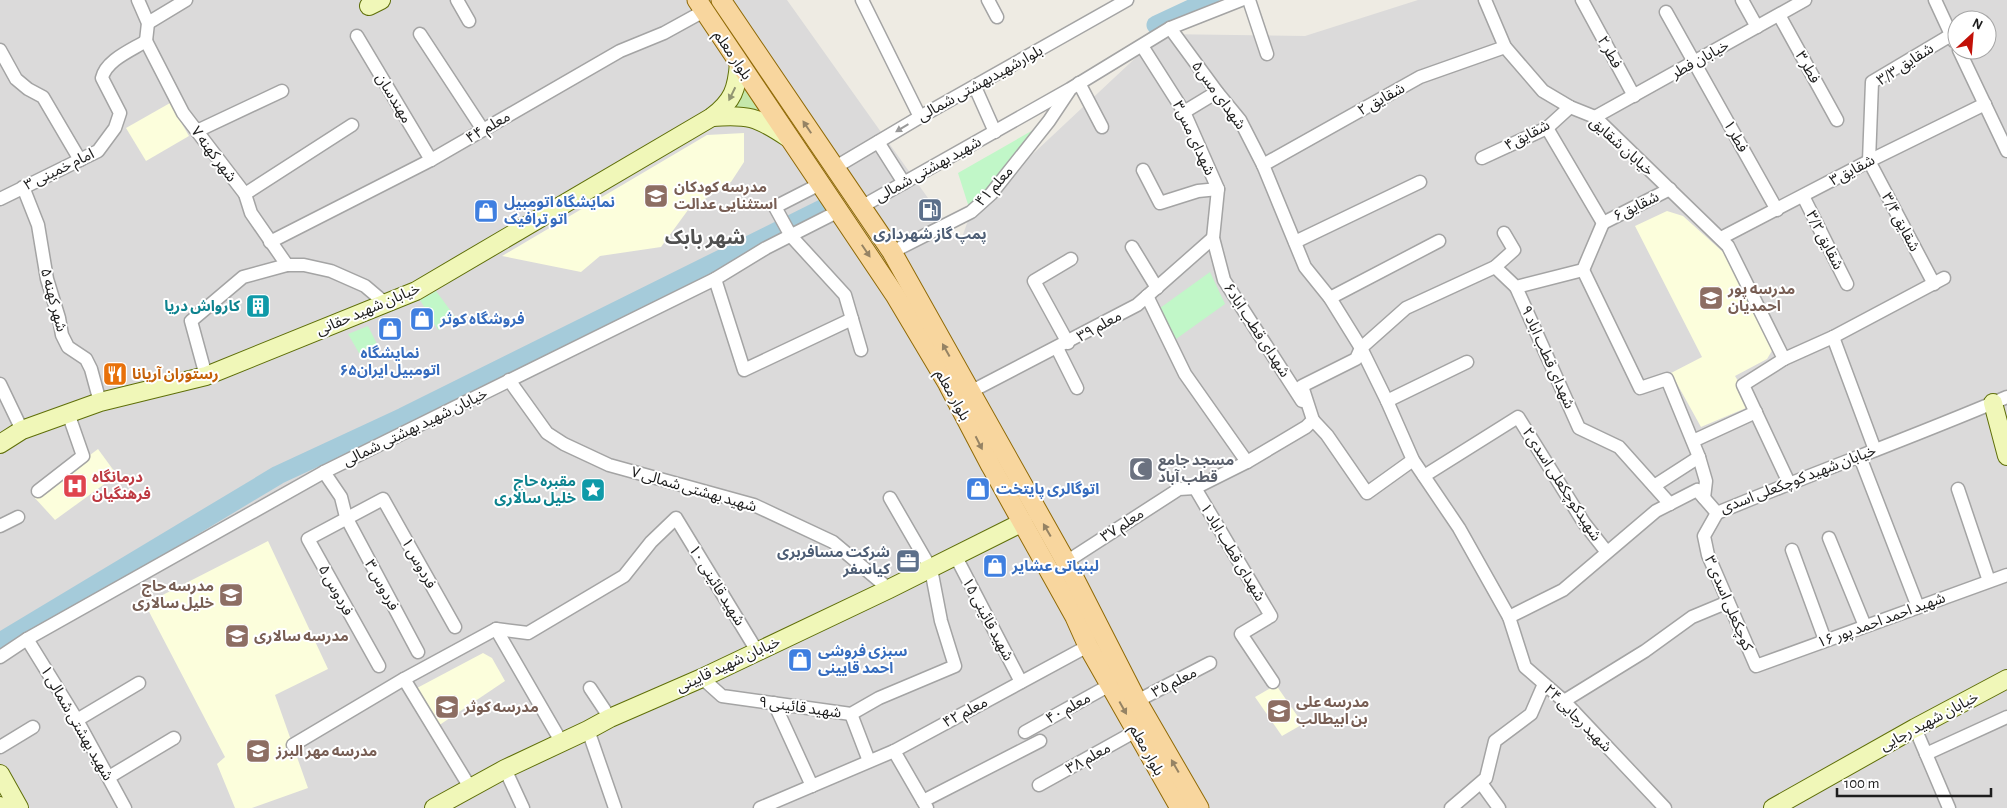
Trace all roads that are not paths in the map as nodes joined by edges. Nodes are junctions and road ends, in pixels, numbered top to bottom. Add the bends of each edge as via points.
1 (138, 0) edge
2 (186, 0) edge
3 (457, 0) edge
4 (721, 0) edge
5 (862, 0) edge
6 (988, 0) edge
7 (1127, 0) edge
8 (1241, 0) edge
9 (1249, 0) edge
10 (1484, 0) edge
11 (1742, 0) edge
12 (1806, 0) edge
13 (1935, 0) edge
14 (1222, 4) edge
15 (1584, 4) edge
16 (700, 5) edge
17 (1666, 12) dead end
18 (1779, 15) junction
19 (997, 17) dead end
20 (469, 22) dead end
21 (148, 23) junction
22 (1947, 25) edge
23 (1757, 27) junction
24 (1170, 28) junction
25 (420, 34) dead end
26 (357, 36) dead end
27 (146, 41) junction
28 (1947, 44) edge
29 (1142, 46) junction
30 (1505, 47) junction
31 (0, 50) edge
32 (1267, 54) dead end
33 (1964, 60) edge
34 (1696, 61) junction
35 (739, 63) junction
36 (1074, 86) junction
37 (975, 87) junction
38 (282, 91) dead end
39 (1217, 92) junction
40 (1634, 96) junction
41 (1985, 104) junction
42 (1570, 107) junction
43 (1184, 112) junction
44 (920, 116) junction
45 (712, 117) junction
46 (1595, 117) junction
47 (1837, 120) dead end
48 (352, 125) dead end
49 (1102, 127) dead end
50 (993, 128) junction
51 (1547, 128) junction
52 (483, 130) junction
53 (197, 131) junction
54 (787, 136) junction
55 (878, 142) junction
56 (2007, 151) edge
57 (1482, 158) dead end
58 (80, 160) junction
59 (431, 160) junction
60 (1869, 161) junction
61 (1264, 165) junction
62 (834, 168) junction
63 (1143, 170) dead end
64 (1420, 182) dead end
65 (904, 183) junction
66 (820, 184) junction
67 (24, 187) junction
68 (1218, 189) junction
69 (1670, 189) junction
70 (245, 194) junction
71 (1803, 196) junction
72 (0, 199) edge
73 (861, 207) junction
74 (1776, 210) junction
75 (839, 211) junction
76 (1603, 223) junction
77 (1504, 233) dead end
78 (791, 236) junction
79 (1213, 238) junction
80 (1439, 241) dead end
81 (270, 242) junction
82 (1295, 242) junction
83 (1724, 242) junction
84 (1132, 247) dead end
85 (892, 252) junction
86 (1071, 259) dead end
87 (287, 265) junction
88 (1495, 267) junction
89 (1583, 270) junction
90 (715, 279) junction
91 (1847, 284) dead end
92 (1516, 287) junction
93 (1152, 292) junction
94 (1330, 298) junction
95 (385, 303) junction
96 (852, 319) junction
97 (1833, 337) junction
98 (1062, 346) junction
99 (1360, 348) junction
100 (860, 350) dead end
101 (1784, 359) junction
102 (1467, 362) dead end
103 (206, 376) junction
104 (510, 380) junction
105 (0, 384) edge
106 (960, 384) junction
107 (1077, 388) dead end
108 (2000, 400) edge
109 (1386, 401) junction
110 (100, 402) junction
111 (1756, 412) junction
112 (68, 413) junction
113 (1312, 418) junction
114 (22, 430) junction
115 (1693, 441) junction
116 (0, 444) edge
117 (1875, 450) junction
118 (2007, 456) edge
119 (1699, 457) junction
120 (1860, 457) junction
121 (1413, 460) junction
122 (1247, 462) junction
123 (324, 472) junction
124 (1424, 476) junction
125 (1789, 483) junction
126 (1654, 486) junction
127 (1196, 488) junction
128 (1958, 489) dead end
129 (38, 491) dead end
130 (890, 498) dead end
131 (1704, 498) junction
132 (1670, 504) junction
133 (1717, 513) junction
134 (18, 517) dead end
135 (346, 517) junction
136 (1023, 522) junction
137 (0, 526) edge
138 (1829, 538) dead end
139 (1792, 550) dead end
140 (1606, 551) junction
141 (956, 557) junction
142 (1066, 562) junction
143 (930, 569) junction
144 (2007, 575) edge
145 (1989, 581) junction
146 (889, 590) junction
147 (1728, 602) junction
148 (1918, 607) junction
149 (1082, 612) junction
150 (1509, 618) junction
151 (1865, 626) junction
152 (455, 627) dead end
153 (496, 629) junction
154 (27, 639) junction
155 (1825, 640) junction
156 (1088, 646) junction
157 (757, 651) junction
158 (418, 652) dead end
159 (0, 658) edge
160 (1210, 663) dead end
161 (379, 666) dead end
162 (1756, 666) joint
163 (702, 678) junction
164 (404, 679) junction
165 (2006, 680) edge
166 (1021, 682) junction
167 (1273, 682) dead end
168 (140, 683) dead end
169 (1544, 684) junction
170 (1110, 685) junction
171 (590, 688) dead end
172 (1137, 701) junction
173 (1564, 701) junction
174 (774, 703) junction
175 (851, 714) junction
176 (2007, 717) edge
177 (610, 718) junction
178 (77, 720) junction
179 (33, 728) dead end
180 (1915, 728) junction
181 (588, 730) junction
182 (1136, 731) junction
183 (1025, 732) dead end
184 (174, 738) dead end
185 (1040, 741) dead end
186 (562, 743) junction
187 (293, 745) dead end
188 (0, 746) edge
189 (894, 751) junction
190 (1926, 754) junction
191 (869, 761) junction
192 (505, 769) junction
193 (0, 774) edge
194 (109, 777) junction
195 (1481, 783) junction
196 (1039, 785) dead end
197 (812, 786) junction
198 (471, 789) junction
199 (925, 804) edge
200 (20, 808) edge
201 (126, 808) edge
202 (434, 808) edge
203 (523, 808) edge
204 (615, 808) edge
205 (760, 808) edge
206 (1180, 808) edge
207 (1199, 808) edge
208 (1451, 808) edge
209 (1499, 808) edge
210 (1665, 808) edge
211 (1773, 808) edge
212 (1949, 808) edge

1 - 21 street
2 - 21 street
3 - 20 street
62 -> 4 main road, بلوار معلم
5 - 44 street
6 - 19 street
7 - 37 street, بلوارشهیدبهشتی شمالی
8 - 14 street
9 - 32 street
10 - 30 street, خیابان شقایق
11 - 23 street
12 - 18 street, خیابان فطر
13 - 22 street
14 - 24 street
15 - 40 street, فطر ۲
16 - 35 main road, بلوار معلم
16 - 52 street, معلم ۴۴ via 664,33 620,51
17 - 34 street, فطر ۱
18 - 23 street, خیابان فطر
18 - 47 street, فطر ۳
21 - 27 street
23 - 34 street, خیابان فطر
24 - 29 street
24 - 39 street, شهدای مس۵
25 - 52 street
26 - 59 street, مهندسان
27 - 53 street, شهر کهنه ۷ via 183,113
27 - 58 street, امام خمینی ۳ via 104,71 102,78 120,113 115,128 98,151
28 - 60 street, شقایق ۳/۳ via 1872,82
29 - 36 street
29 - 43 street, شهدای مس۳
30 - 42 street, خیابان شقایق via 1543,91
30 - 61 street, شقایق ۲ via 1420,77
31 - 58 street via 16,79 43,97
33 - 41 street
34 - 40 street, خیابان فطر
34 - 74 street, فطر ۱
35 -> 45 street via 733,96
35 - 54 main road, بلوار معلم
36 - 49 street
36 - 50 street
36 - 85 street, معلم ۴۱ via 991,194 971,212
37 - 44 street, بلوارشهیدبهشتی شمالی
37 - 50 street
38 - 53 street
39 - 43 street
39 - 61 street, شهدای مس۵ via 1240,120
40 - 46 street, خیابان فطر
41 - 56 street
41 - 60 street, شقایق۳
42 - 46 street, خیابان شقایق
42 - 51 street, شقایق۴
43 - 68 street, شهدای مس۳
44 -> 55 street, بلوارشهیدبهشتی شمالی
45 - 54 street via 738,115 763,121
45 - 95 street, خیابان شهید حقانی via 416,290
46 - 69 street, خیابان شقایق
48 - 70 street
50 - 65 street, شهید بهشتی شمالی
51 - 57 street, شقایق۴
51 - 76 street
52 - 59 street, معلم ۴۴
53 - 70 street, شهر کهنه ۷
54 - 66 main road, بلوار معلم
55 - 62 street, بلوارشهیدبهشتی شمالی
55 - 65 street
58 - 67 street, امام خمینی ۳
59 - 81 street, معلم ۴۴
60 - 71 street, شقایق۳
60 - 97 street, شقایق ۳/۴ via 1939,281
61 - 82 street, شهدای مس۵
62 - 73 main road, بلوار معلم
63 - 68 street via 1160,203
64 - 82 street
65 - 73 street, شهید بهشتی شمالی
66 - 75 main road, بلوار معلم
66 - 78 street via 775,207
67 - 72 street, امام خمینی ۳
67 - 110 street, شهر کهنه ۵ via 38,226 47,279 62,335 68,347 86,359
68 - 79 street, شهدای مس۳
69 - 76 street, شقایق۶
69 - 83 street, خیابان شقایق
70 - 81 street, شهر کهنه ۷ via 251,213
71 - 74 street, شقایق۳
71 - 91 street, شقایق ۳/۲
73 - 85 main road, بلوار معلم
74 - 83 street, شقایق۳
75 - 78 street, خیابان شهید بهشتی شمالی
75 -> 106 main road, بلوار معلم
76 - 89 street
77 - 88 street via 1514,250
78 - 90 street, خیابان شهید بهشتی شمالی
78 - 96 street via 845,296
79 - 93 street, معلم ۳۹
79 - 113 street, شهدای قطب اباد۶ via 1224,280
80 - 94 street
81 - 87 street, شهر کهنه ۷
82 - 94 street, شهدای مس۵ via 1305,267
83 - 101 street, خیابان شقایق
84 - 93 street
106 -> 85 main road, بلوار معلم
86 - 98 street via 1034,281
87 - 95 street via 331,271 365,286
87 - 103 street via 243,277 191,321
88 - 92 street
88 - 99 street via 1406,308
89 - 92 street
89 - 115 street via 1640,388 1667,379
90 - 96 street via 744,370
90 - 104 street, خیابان شهید بهشتی شمالی
92 - 126 street, شهدای قطب اباد ۹ via 1579,428 1619,447
93 - 98 street, معلم ۳۹ via 1137,305
93 - 122 street via 1185,374
94 - 99 street, شهدای مس۵
95 - 103 street, خیابان شهید حقانی
96 - 100 street
97 - 101 street
97 - 117 street
98 - 106 street, معلم ۳۹
98 - 107 street
99 - 109 street, شهدای مس۵
99 - 113 street via 1356,359 1302,386
101 - 111 street via 1743,385
102 - 109 street
103 - 110 street, خیابان شهید حقانی
104 - 123 street, خیابان شهید بهشتی شمالی
104 - 146 street, شهید بهشتی شمالی ۷ via 547,433 564,444 609,465 754,505 833,542
105 - 114 street
106 -> 136 main road, بلوار معلم
142 -> 106 main road, بلوار معلم
108 - 117 street, خیابان شهید کوچکعلی اسدی
108 - 118 street
109 - 121 street, شهید رجایی ۲۴
110 - 112 street, خیابان شهید حقانی
111 - 115 street
111 - 125 street
112 - 114 street, خیابان شهید حقانی
112 - 129 street via 83,456
113 - 121 street via 1368,492
113 - 122 street via 1295,434
114 - 116 street, خیابان شهید حقانی
115 - 119 street
117 - 120 street, خیابان شهید کوچکعلی اسدی
119 - 126 street
119 - 131 street via 1706,481
120 - 125 street, خیابان شهید کوچکعلی اسدی
120 - 148 street
121 - 124 street, شهید رجایی ۲۴
122 - 127 street
123 - 135 street, فردوس ۳ via 342,497
123 - 154 street, خیابان شهید بهشتی شمالی
124 - 140 street, شهیدکوچکعلی اسدی۲ via 1518,416 1584,523
124 - 150 street, شهید رجایی ۲۴ via 1459,528
125 - 133 street, خیابان شهید کوچکعلی اسدی
126 - 132 street
127 - 142 street, معلم ۳۷ via 1179,489
127 - 167 street, شهدای قطب اباد ۱ via 1271,616 1241,634
128 - 145 street
130 - 143 street
131 - 132 street, خیابان شهید کوچکعلی اسدی via 1697,490
131 - 133 street, خیابان شهید کوچکعلی اسدی
132 - 140 street, خیابان شهید کوچکعلی اسدی via 1656,511
133 - 147 street, کوچکعلی اسدی ۳ via 1704,536 1708,555
134 - 137 street
135 - 152 street, فردوس ۱ via 383,498
135 - 158 street, فردوس ۳
135 - 161 street, فردوس ۵ via 308,539
136 - 141 street, خیابان شهید قایینی
136 - 149 main road, بلوار معلم
138 - 151 street
139 - 155 street
140 - 150 street, خیابان شهید کوچکعلی اسدی via 1562,590
141 - 143 street, خیابان شهید قایینی
141 - 166 street, شهید قائینی ۱۵
142 - 149 main road, بلوار معلم
143 - 146 street, خیابان شهید قایینی
143 - 175 street, شهید قائینی ۹ via 955,666 879,698
144 - 145 street, شهید احمد احمد پور ۱۶
145 - 148 street, شهید احمد احمد پور ۱۶
146 - 157 street, خیابان شهید قایینی
147 - 162 street, کوچکعلی اسدی ۳
147 - 173 street via 1692,617 1645,651
148 - 151 street, شهید احمد احمد پور ۱۶
149 - 156 main road, بلوار معلم
149 - 172 main road, بلوار معلم
150 - 169 street, شهید رجایی ۲۴ via 1525,667
151 - 155 street, شهید احمد احمد پور ۱۶
153 - 157 street, شهید قائینی ۱۰ via 528,633 624,576 651,542 676,518
153 - 164 street
153 - 186 street
154 - 159 street, خیابان شهید بهشتی شمالی
154 - 178 street, شهید بهشتی شمالی ۱
155 - 162 street, شهید احمد احمد پور ۱۶
156 - 166 street, معلم ۴۲
156 - 170 main road, بلوار معلم
157 - 163 street, خیابان شهید قایینی
160 - 172 street, معلم ۳۵
163 - 174 street, شهید قائینی ۹ via 722,696
163 - 177 street, خیابان شهید قایینی
164 - 187 street
164 - 198 street
165 - 180 street, خیابان شهید رجایی
166 - 189 street, معلم ۴۲
168 - 178 street
169 - 173 street, شهید رجایی ۲۴
169 - 195 street via 1531,714 1495,741 1486,778
170 -> 182 main road, بلوار معلم
170 - 183 street, معلم ۴۰
171 - 177 street
207 -> 172 main road, بلوار معلم
173 - 210 street, شهید رجایی ۲۴
174 - 175 street, شهید قائینی ۹
174 - 197 street
175 - 191 street
176 - 190 street
177 - 181 street, خیابان شهید قایینی
178 - 194 street, شهید بهشتی شمالی ۱
179 - 188 street
180 - 190 street
180 - 211 street, خیابان شهید رجایی
181 - 186 street, خیابان شهید قایینی
181 - 204 street
182 - 196 street, معلم ۳۸
182 - 206 main road, بلوار معلم
184 - 194 street
185 - 199 street
186 - 192 street, خیابان شهید قایینی
189 - 191 street, معلم ۴۲
189 - 199 street
190 - 212 street
191 - 197 street, معلم ۴۲
192 - 198 street, خیابان شهید قایینی
192 - 203 street
193 - 200 street
194 - 201 street, شهید بهشتی شمالی ۱
195 - 208 street
195 - 209 street
197 - 205 street, معلم ۴۲
198 - 202 street, خیابان شهید قایینی

